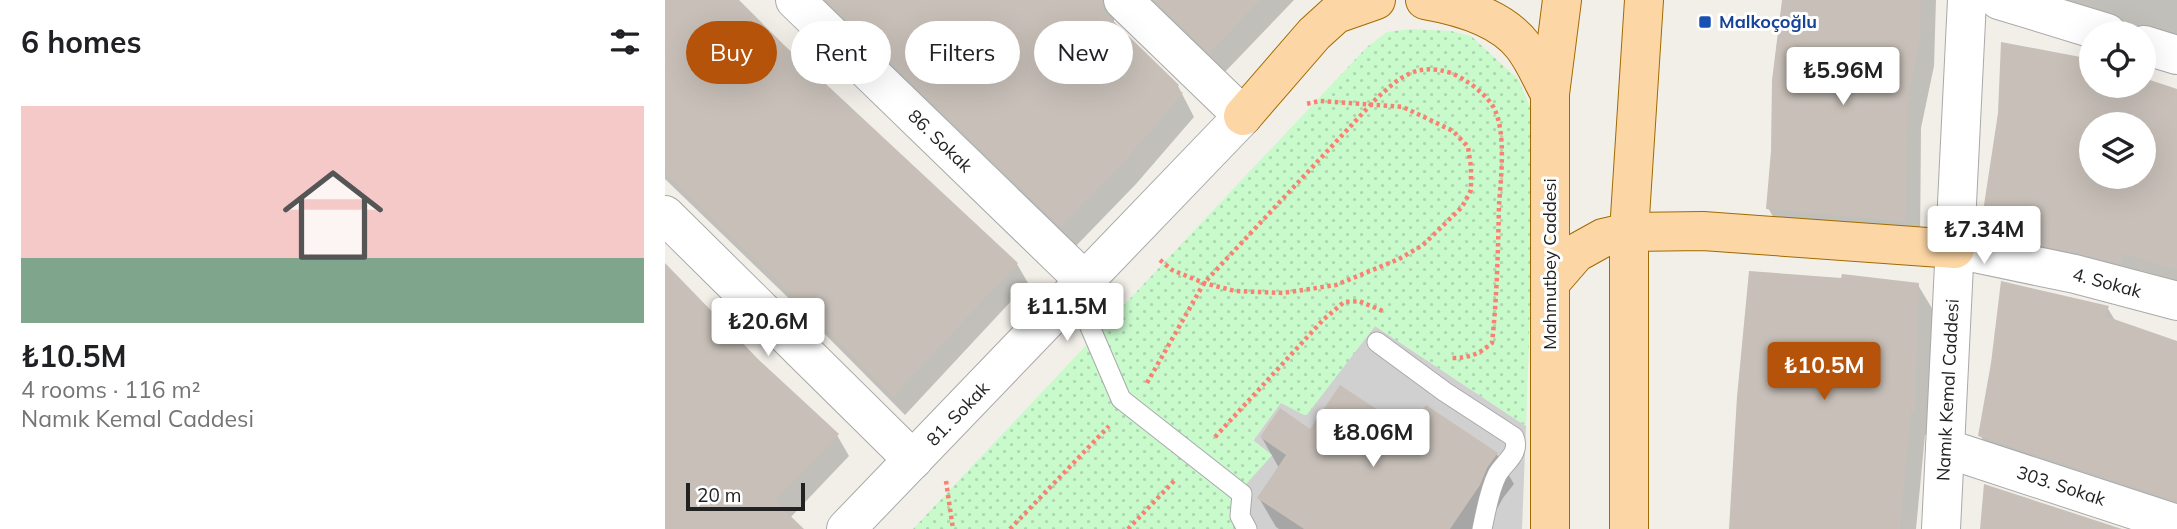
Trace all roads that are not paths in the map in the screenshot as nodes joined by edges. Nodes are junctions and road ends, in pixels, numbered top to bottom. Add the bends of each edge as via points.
1 (795, 0) edge
2 (1123, 0) edge
3 (1376, 0) edge
4 (1425, 0) edge
5 (1562, 0) edge
6 (1644, 0) edge
7 (1967, 0) edge
8 (1999, 0) edge
9 (2079, 24) edge
10 (2156, 49) edge
11 (2177, 55) edge
12 (1550, 94) junction
13 (1243, 116) junction
14 (665, 215) edge
15 (1629, 232) junction
16 (1955, 249) junction
17 (1550, 283) junction
18 (1080, 287) junction
19 (2177, 302) edge
20 (1377, 342) dead end
21 (1945, 448) junction
22 (913, 460) junction
23 (2177, 524) edge
24 (846, 529) edge
25 (1247, 529) edge
26 (1482, 529) edge
27 (1550, 529) edge
28 (1629, 529) edge
29 (1941, 529) edge

1 - 18 street, 86. Sokak
2 - 13 street
3 - 13 main road via 1336,14
4 - 12 main road via 1497,22 1523,45
5 - 12 main road, Mahmutbey Caddesi
6 - 15 main road
7 - 16 street, Namık Kemal Caddesi
8 - 9 street
10 - 11 street
12 - 17 main road, Mahmutbey Caddesi
13 - 18 street, 81. Sokak
14 - 22 street
15 - 16 main road via 1703,231
15 - 17 main road via 1576,253
15 - 28 main road
16 - 19 street, 4. Sokak via 2075,274
16 - 21 street, Namık Kemal Caddesi
17 - 27 main road, Mahmutbey Caddesi
18 - 22 street, 81. Sokak
18 - 25 lane via 1121,399 1242,494 1240,516
20 - 26 lane via 1514,437 1515,449 1495,481
21 - 23 street, 303. Sokak
21 - 29 street, Namık Kemal Caddesi
22 - 24 street, 81. Sokak

